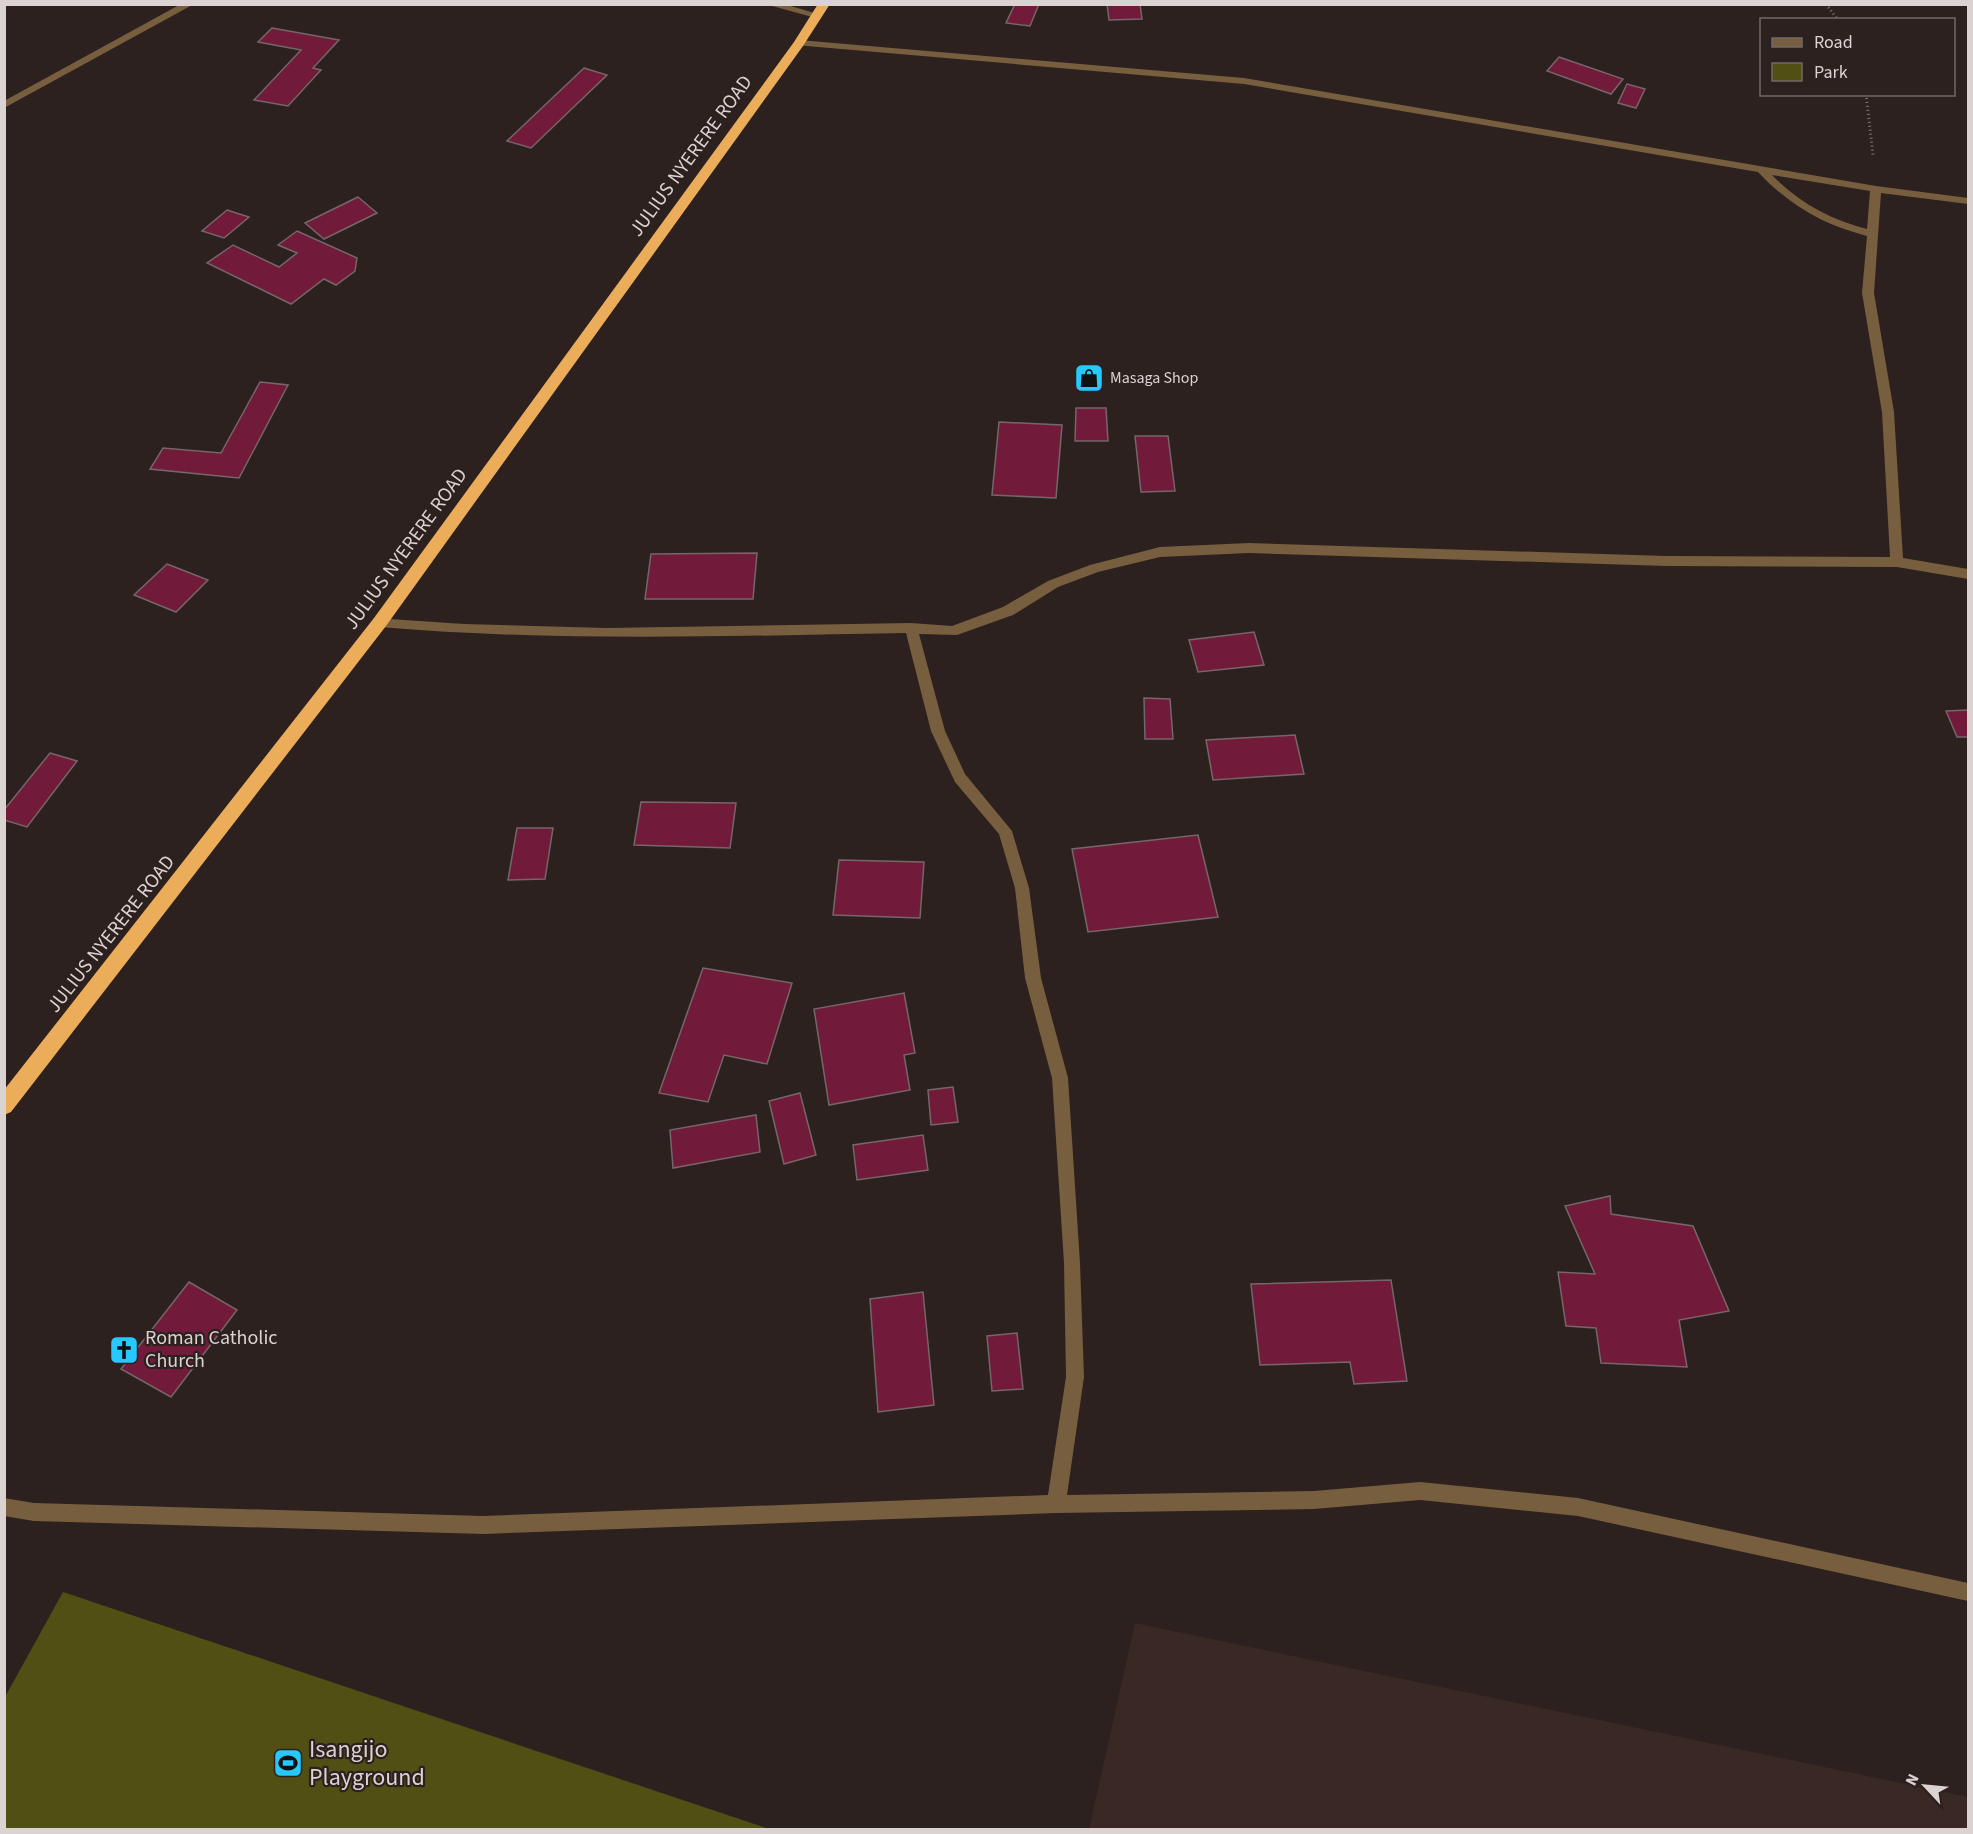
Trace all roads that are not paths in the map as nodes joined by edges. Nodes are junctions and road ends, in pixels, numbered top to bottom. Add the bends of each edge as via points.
1 (189, 4) edge
2 (770, 4) edge
3 (820, 10) edge
4 (799, 43) junction
5 (4, 105) edge
6 (1761, 169) junction
7 (1876, 189) junction
8 (1968, 201) edge
9 (1872, 234) junction
10 (1897, 562) junction
11 (1968, 574) edge
12 (380, 622) junction
13 (911, 628) junction
14 (4, 1106) edge
15 (1056, 1504) junction
16 (4, 1507) edge
17 (1968, 1592) edge

1 - 5 street
2 - 3 street
3 - 4 highway, JULIUS NYERERE ROAD
4 - 6 street via 1244,81
4 - 12 highway, JULIUS NYERERE ROAD
6 - 7 street
6 - 9 street via 1799,206 1847,229
7 - 8 street
7 - 9 street
9 - 10 street via 1868,293 1888,412
10 - 11 street
10 - 13 street via 1666,561 1250,548 1160,552 1095,568 1053,584 1008,611 952,631
12 - 13 street via 606,633
12 - 14 highway, JULIUS NYERERE ROAD
13 - 15 street via 938,731 960,778 1005,831 1022,888 1033,978 1060,1078 1075,1377
15 - 16 street via 483,1525 34,1512
15 - 17 street via 1314,1500 1432,1492 1578,1507

